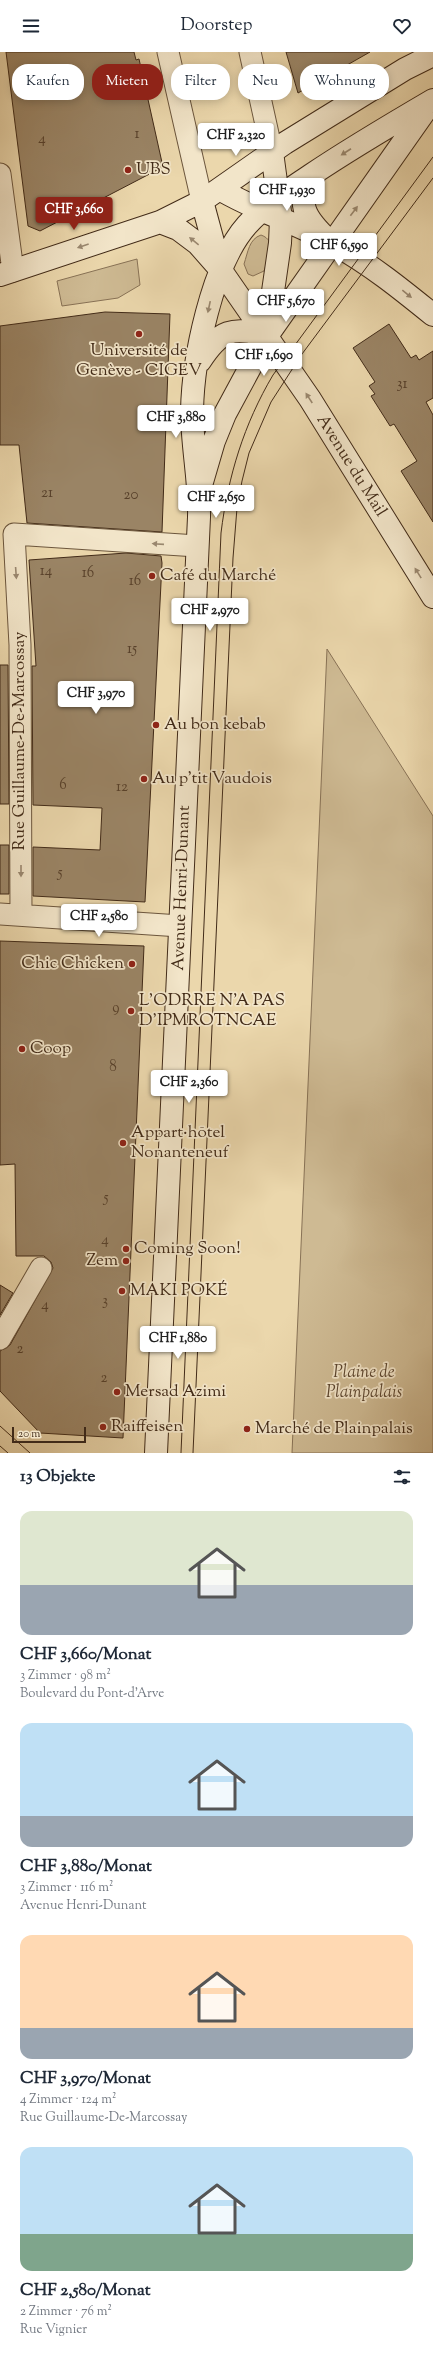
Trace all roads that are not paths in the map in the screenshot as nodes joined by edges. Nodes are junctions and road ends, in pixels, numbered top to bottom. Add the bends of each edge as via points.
1 (168, 52) edge
2 (250, 52) edge
3 (433, 54) edge
4 (433, 100) edge
5 (272, 152) junction
6 (193, 160) junction
7 (317, 171) junction
8 (0, 174) edge
9 (221, 190) junction
10 (278, 197) junction
11 (202, 201) junction
12 (261, 210) junction
13 (281, 220) junction
14 (160, 222) junction
15 (333, 243) junction
16 (220, 269) junction
17 (6, 273) edge
18 (433, 315) edge
19 (267, 336) junction
20 (195, 376) junction
21 (200, 491) junction
22 (197, 546) junction
23 (433, 597) edge
24 (0, 914) edge
25 (21, 915) junction
26 (180, 926) junction
27 (41, 1268) dead end
28 (0, 1339) edge
29 (156, 1453) edge

1 - 6 street
2 - 5 street
3 - 5 main road
4 -> 7 main road, Avenue Henri-Dunant
15 -> 4 main road
5 - 9 main road
5 - 10 main road
6 - 9 street via 204,177
6 - 11 street
7 - 10 main road, Avenue Henri-Dunant
7 - 15 main road via 304,192 302,204 306,216
8 - 17 street
9 - 11 main road
9 - 12 main road
10 - 12 main road, Avenue Henri-Dunant
10 - 13 main road
11 - 14 main road
11 - 16 main road
12 - 13 main road
12 - 16 main road, Avenue Henri-Dunant via 234,243
13 - 15 main road
13 - 19 main road
16 -> 14 main road via 198,244 178,229
14 -> 17 main road
15 -> 18 main road via 381,274
15 - 19 main road
16 - 19 main road, Avenue du Mail
16 -> 20 main road, Avenue Henri-Dunant via 210,298
19 - 20 main road via 245,330 226,332 210,345
19 - 21 main road, Avenue Henri-Dunant via 214,441
23 -> 19 main road, Avenue du Mail via 324,420
20 - 21 main road, Avenue Henri-Dunant via 193,438
21 - 22 main road, Avenue Henri-Dunant
22 -> 25 street, Rue Guillaume-De-Marcossay via 14,534 20,645
22 - 26 main road, Avenue Henri-Dunant
24 - 25 street
25 - 26 street
26 - 29 main road, Avenue Henri-Dunant
27 - 28 street

